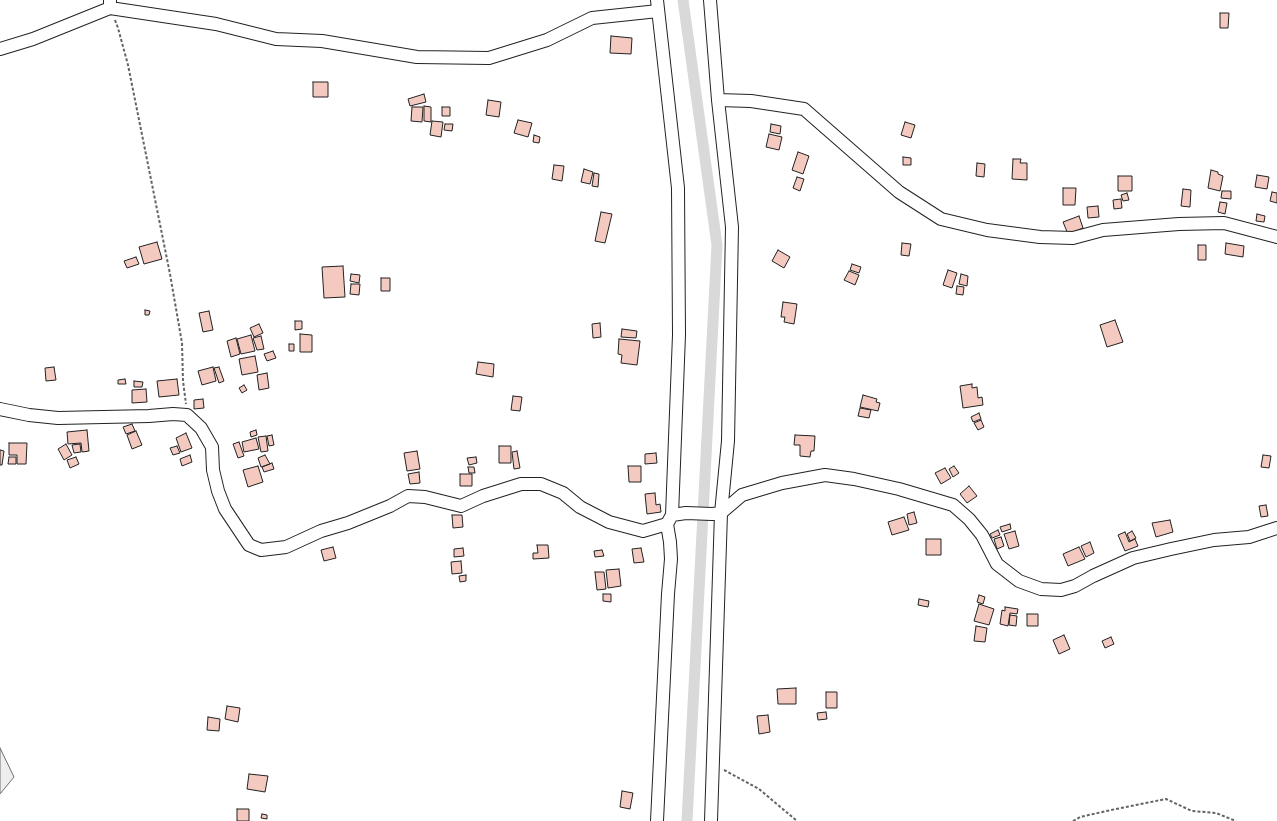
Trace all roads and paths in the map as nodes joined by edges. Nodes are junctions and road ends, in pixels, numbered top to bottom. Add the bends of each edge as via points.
1 (710, 0) edge
2 (110, 4) edge
3 (658, 6) edge
4 (0, 49) edge
5 (718, 100) junction
6 (1277, 237) edge
7 (0, 409) edge
8 (187, 415) junction
9 (721, 513) junction
10 (670, 519) junction
11 (1277, 528) edge
12 (712, 763) junction
13 (657, 821) edge
14 (711, 821) edge
15 (797, 821) edge
16 (1073, 821) edge
17 (1236, 821) edge

1 - 5 street
2 - 3 street via 216,24 276,39 322,41 417,57 489,58 547,40 592,18
2 - 4 street via 34,39
2 - 8 path via 128,65 170,274 182,343
3 - 10 street via 678,188 679,335
5 - 6 street via 751,101 804,109 899,192 941,219 987,230 1040,237 1072,238 1104,230 1224,223
5 - 9 street via 732,228 728,440
7 - 8 street via 58,418
8 - 10 street via 201,428 212,447 213,470 225,509 249,545 261,550 286,547 321,531 390,506 408,496 425,497 461,506 521,484 542,484 563,493 580,507 609,522 644,531
9 - 10 street via 686,513
9 - 11 street via 742,494 825,475 899,489 953,505 974,524 997,564 1019,581 1041,589 1061,590 1075,586 1133,558 1214,540 1249,537
9 - 12 street
10 - 13 street via 671,559
12 - 14 street
12 - 15 path via 759,789
16 - 17 path via 1080,817 1166,799 1192,811 1216,813

